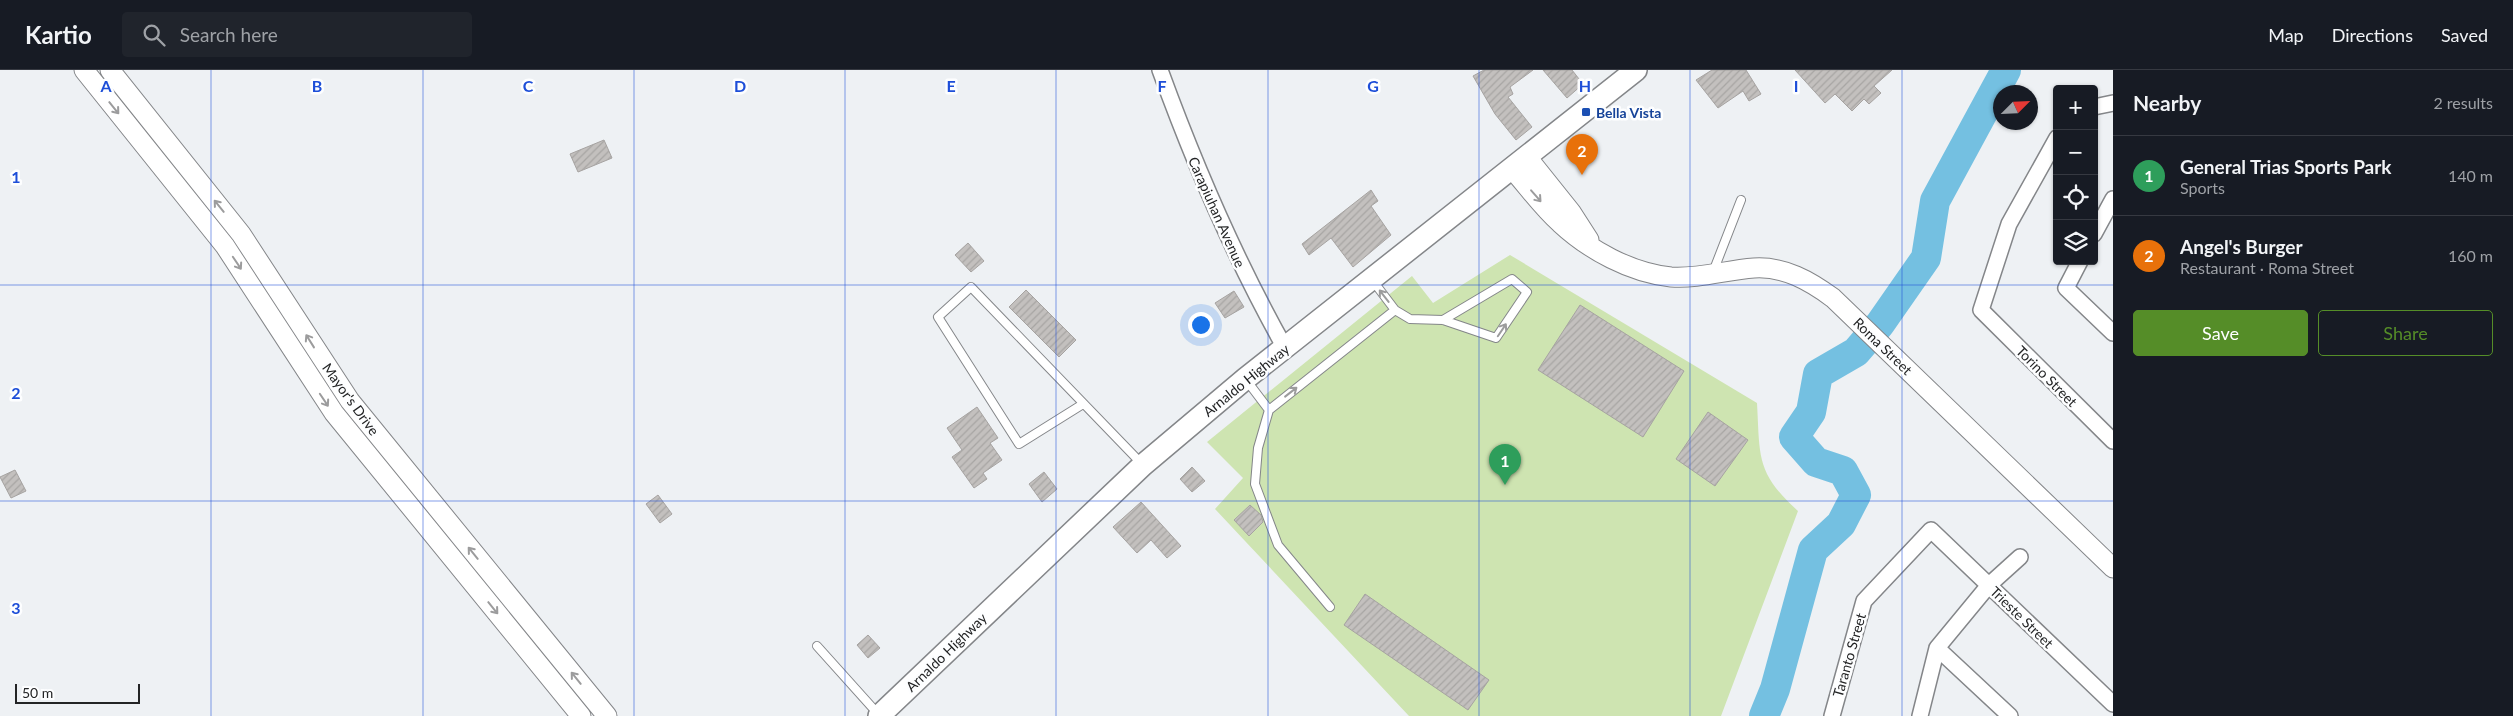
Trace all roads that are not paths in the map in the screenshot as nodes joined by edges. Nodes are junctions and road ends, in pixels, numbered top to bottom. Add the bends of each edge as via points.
1 (84, 70) edge
2 (110, 70) edge
3 (1160, 70) edge
4 (1636, 70) edge
5 (2113, 103) edge
6 (2098, 106) edge
7 (2053, 145) edge
8 (1520, 163) junction
9 (1741, 200) dead end
10 (2111, 209) edge
11 (2098, 228) edge
12 (2078, 265) edge
13 (1712, 274) junction
14 (1372, 281) junction
15 (1395, 310) junction
16 (1443, 320) junction
17 (2113, 333) edge
18 (1285, 348) junction
19 (1245, 380) junction
20 (1083, 404) junction
21 (1269, 410) junction
22 (2113, 441) edge
23 (1143, 465) junction
24 (422, 490) junction
25 (407, 503) junction
26 (1931, 530) joint
27 (2020, 557) dead end
28 (2113, 568) edge
29 (1989, 585) junction
30 (1330, 606) dead end
31 (818, 646) dead end
32 (1937, 648) junction
33 (2113, 704) edge
34 (581, 716) edge
35 (607, 716) edge
36 (879, 716) edge
37 (1832, 716) edge
38 (1920, 716) edge
39 (2010, 716) edge

1 -> 25 street, Mayor's Drive via 225,246 334,413
24 -> 2 street, Mayor's Drive via 338,386 241,234
3 - 18 street, Carapiuhan Avenue via 1190,150 1250,286
4 - 8 main road, Arnaldo Highway
5 - 6 street
7 - 22 street, Torino Street via 2009,224 1981,310
8 - 13 street, Roma Street via 1560,223 1596,249 1646,272 1671,277
8 - 14 main road, Arnaldo Highway
9 - 13 lane
10 - 11 street
12 - 17 street via 2066,288
13 - 28 street, Roma Street via 1755,268 1783,271 1809,281 1834,298
15 -> 14 lane
14 - 18 main road, Arnaldo Highway
15 - 16 lane via 1410,319
21 -> 15 lane
16 -> 16 lane via 1496,338 1527,292 1512,279
18 - 19 main road, Arnaldo Highway
19 - 21 lane
19 - 23 main road, Arnaldo Highway
20 - 20 lane via 970,287 938,317 1020,444
20 - 23 lane
21 - 30 lane via 1258,448 1255,484 1278,545
23 - 36 main road, Arnaldo Highway
24 - 25 street
35 -> 24 street, Mayor's Drive
25 -> 34 street, Mayor's Drive
26 - 29 street, Trieste Street
26 - 37 street, Taranto Street via 1864,601
27 - 29 street
29 - 32 street
29 - 33 street, Trieste Street
31 - 36 lane
32 - 38 street
32 - 39 street

